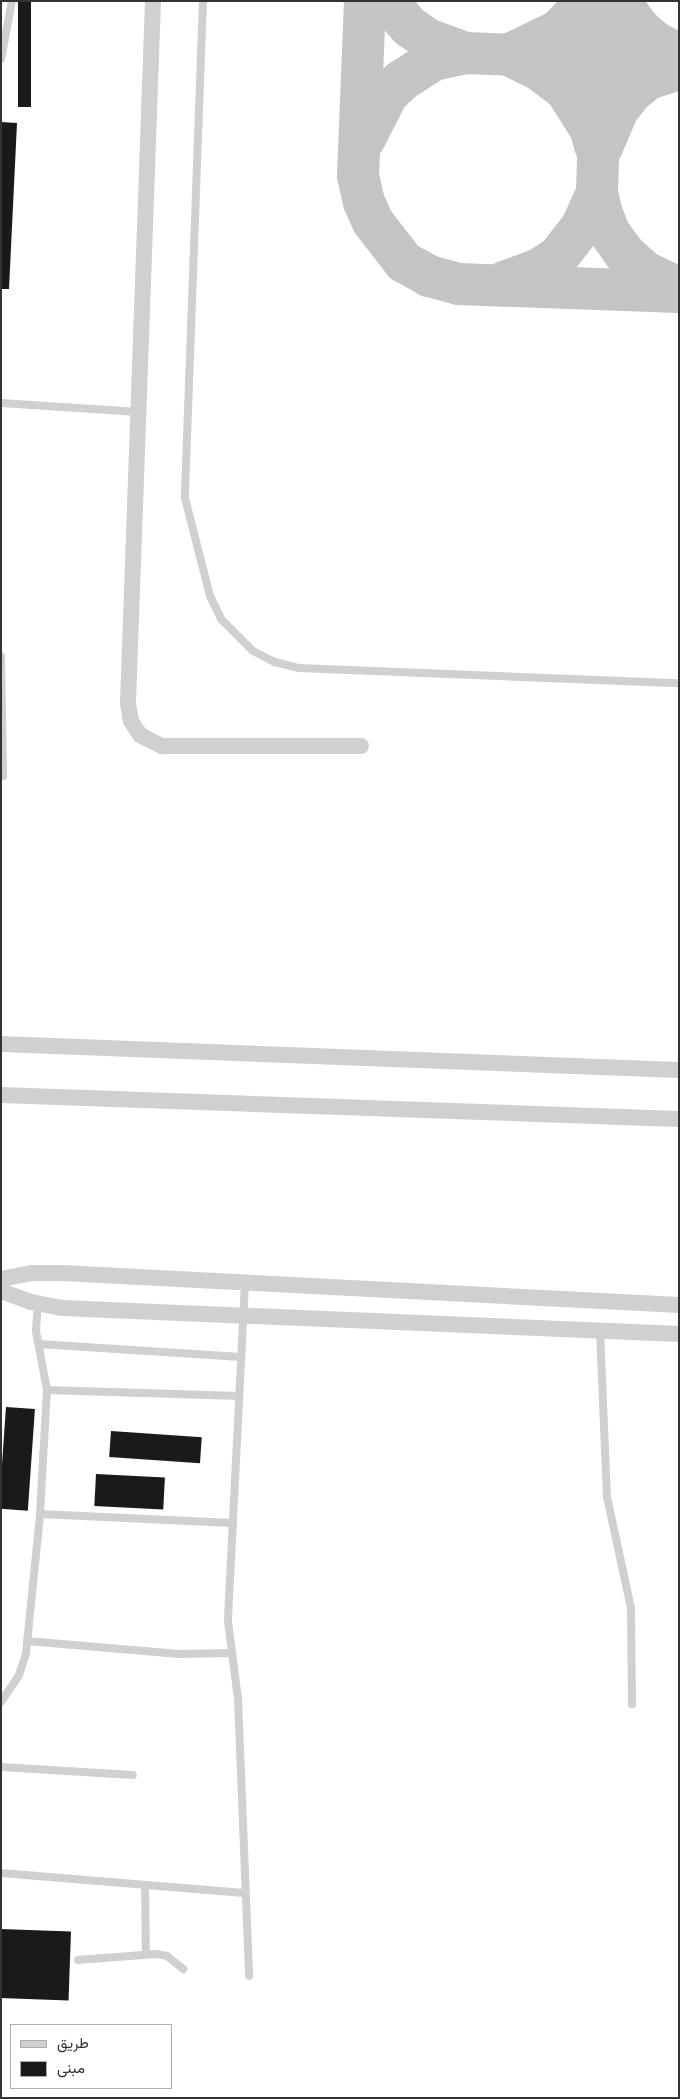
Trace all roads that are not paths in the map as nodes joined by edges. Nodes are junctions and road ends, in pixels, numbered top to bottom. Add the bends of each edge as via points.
1 (12, 1) edge
2 (154, 1) edge
3 (203, 1) edge
4 (1, 59) edge
5 (1, 404) edge
6 (139, 412) junction
7 (1, 656) edge
8 (679, 683) edge
9 (3, 709) edge
10 (361, 746) dead end
11 (3, 776) dead end
12 (1, 1044) edge
13 (679, 1070) edge
14 (1, 1095) edge
15 (679, 1119) edge
16 (1, 1279) edge
17 (245, 1283) junction
18 (1, 1291) edge
19 (38, 1304) junction
20 (679, 1305) edge
21 (244, 1316) junction
22 (600, 1330) junction
23 (679, 1334) edge
24 (39, 1344) junction
25 (241, 1357) junction
26 (47, 1390) junction
27 (239, 1396) junction
28 (40, 1514) junction
29 (234, 1523) junction
30 (27, 1641) junction
31 (231, 1653) junction
32 (1, 1702) edge
33 (632, 1704) dead end
34 (1, 1767) edge
35 (133, 1775) dead end
36 (1, 1872) edge
37 (145, 1885) junction
38 (244, 1893) junction
39 (146, 1953) junction
40 (78, 1960) dead end
41 (183, 1969) dead end
42 (248, 1976) dead end

1 - 4 lane
2 - 6 street
3 - 8 lane via 185,498 210,596 221,619 253,651 275,662 299,668
5 - 6 lane
6 - 10 street via 128,704 135,729 147,740 162,746
7 - 9 lane
9 - 11 lane
12 - 13 street
14 - 15 street
16 - 17 street via 62,1273
17 - 20 street
17 - 21 lane
18 - 19 street
19 - 21 street
19 - 24 lane
21 - 22 street
21 - 25 lane
22 - 23 street
22 - 33 lane via 607,1497 631,1608
24 - 25 lane
24 - 26 lane
25 - 27 lane
26 - 27 lane
26 - 28 lane
27 - 29 lane
28 - 29 lane
28 - 30 lane
29 - 31 lane via 228,1621
30 - 31 lane via 161,1652
30 - 32 lane via 19,1675
31 - 38 lane via 238,1699
34 - 35 lane
36 - 37 lane
37 - 38 lane
37 - 39 lane
38 - 42 lane
39 - 40 lane
39 - 41 lane via 166,1956

